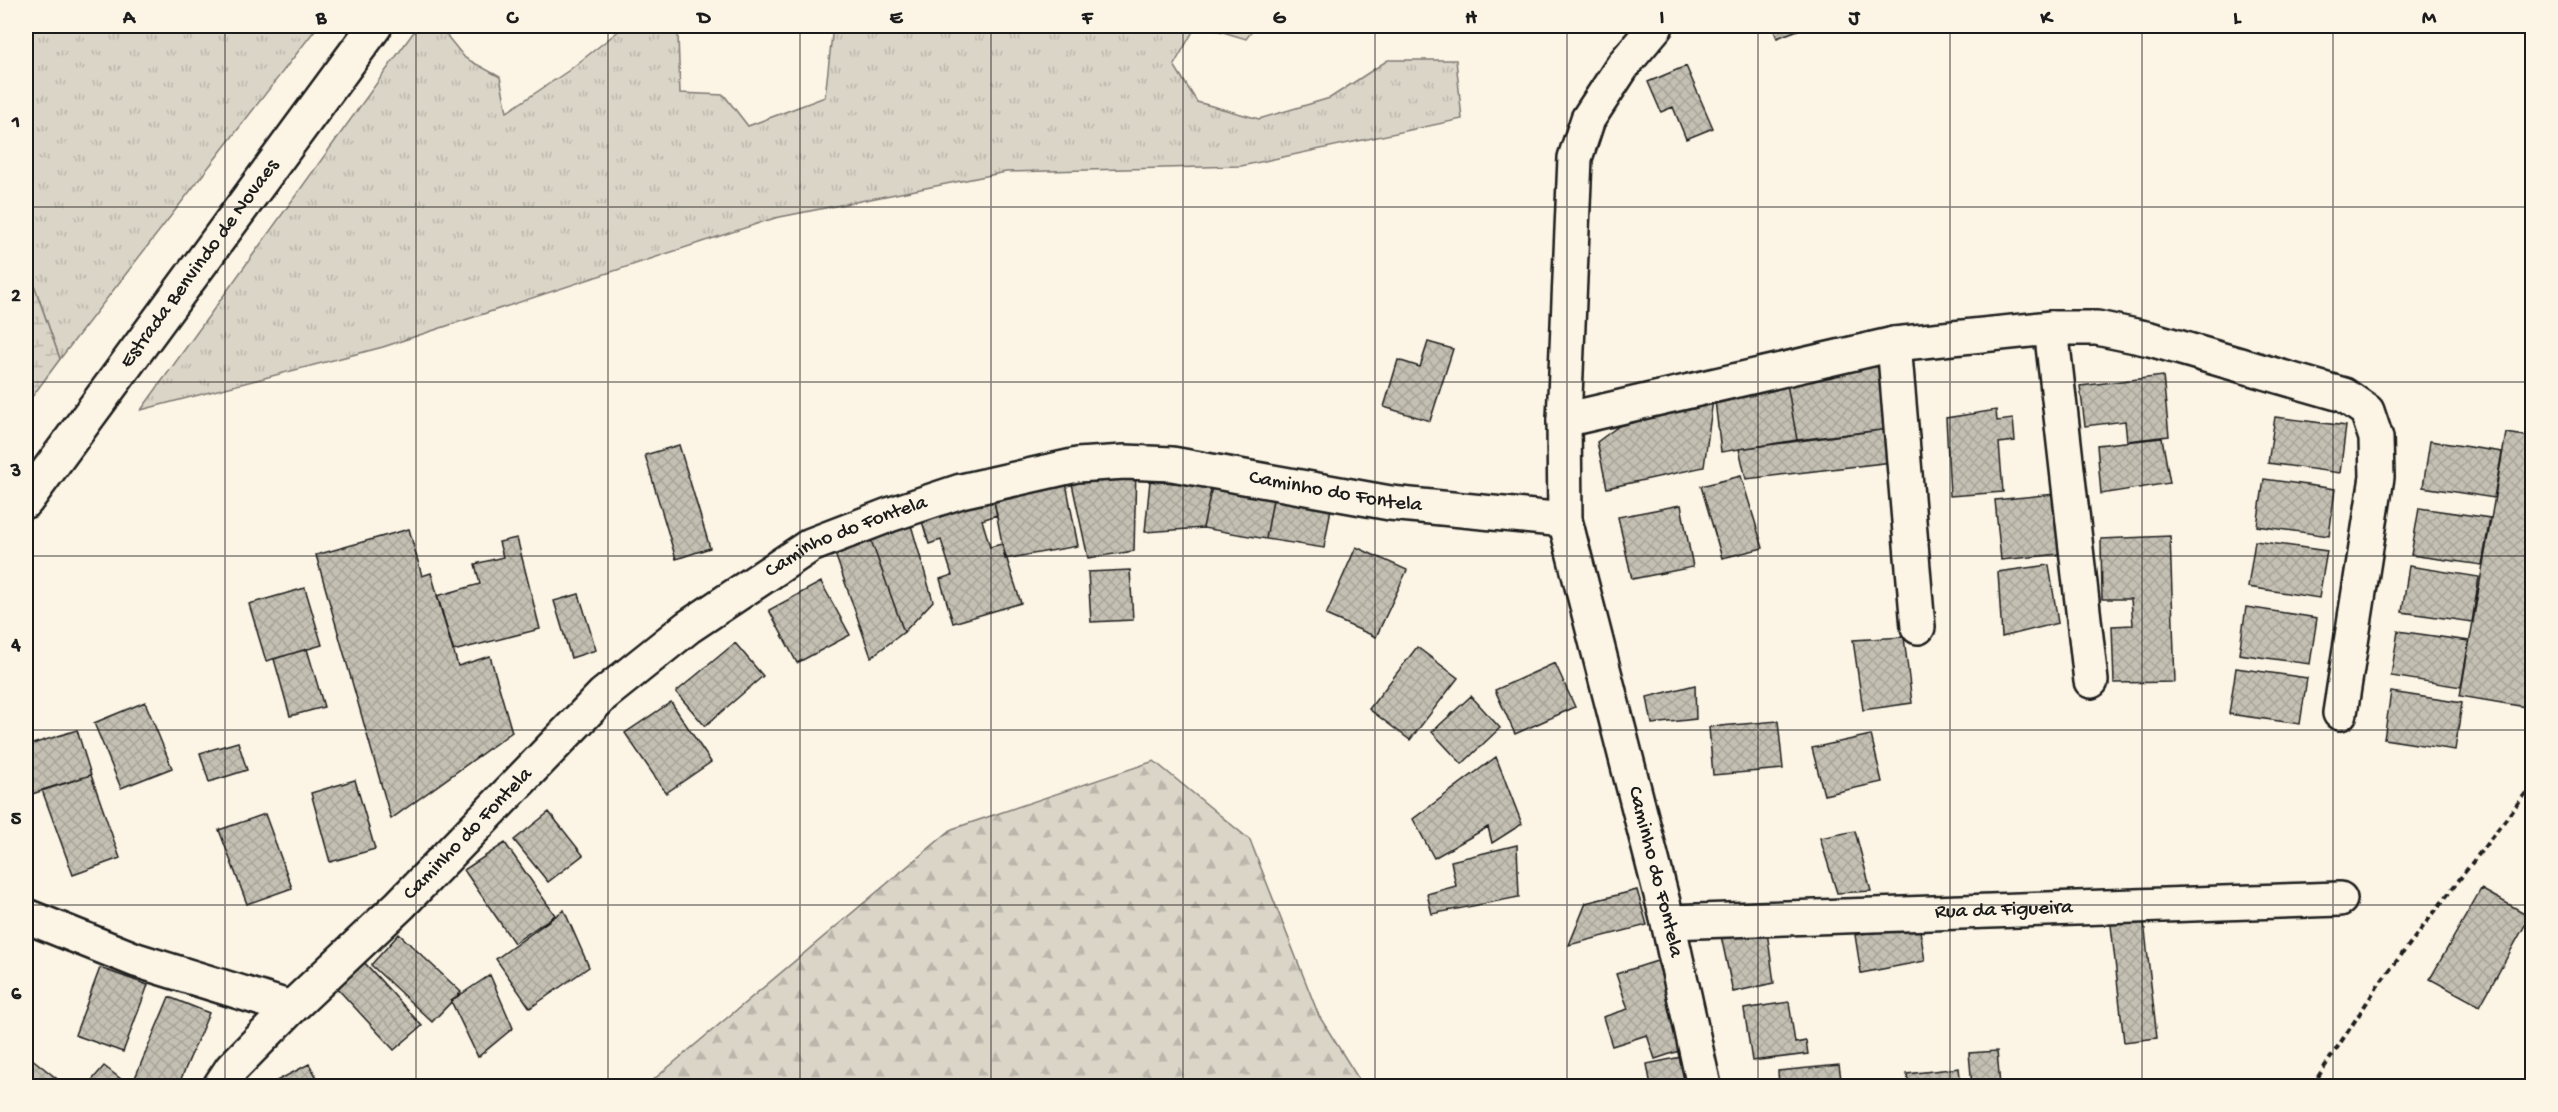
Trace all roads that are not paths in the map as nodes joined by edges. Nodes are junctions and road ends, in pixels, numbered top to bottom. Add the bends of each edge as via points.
1 (375, 26) edge
2 (1656, 26) edge
3 (2051, 328) junction
4 (1894, 344) junction
5 (1564, 420) junction
6 (26, 501) edge
7 (1565, 519) junction
8 (1918, 627) dead end
9 (2091, 681) dead end
10 (2340, 713) dead end
11 (2340, 899) dead end
12 (26, 916) edge
13 (1668, 922) junction
14 (291, 1008) junction
15 (220, 1086) edge
16 (1704, 1086) edge

1 - 6 street, Estrada Benvindo de Novaes
2 - 5 street, Caminho do Fontela via 1624,64 1588,119 1575,158
3 - 4 street
3 - 9 street
3 - 10 street via 2097,328 2150,339 2344,395 2367,411 2376,438 2377,477
4 - 5 street
4 - 8 street
5 - 7 street, Caminho do Fontela
7 - 13 street, Caminho do Fontela
7 - 14 street, Caminho do Fontela via 1390,503 1172,465 1125,462 1077,465 961,491 878,519 811,545 688,627 603,695 400,906
11 - 13 street, Rua da Figueira
12 - 14 street via 136,960
13 - 16 street, Caminho do Fontela
14 - 15 street, Caminho do Fontela via 232,1068

